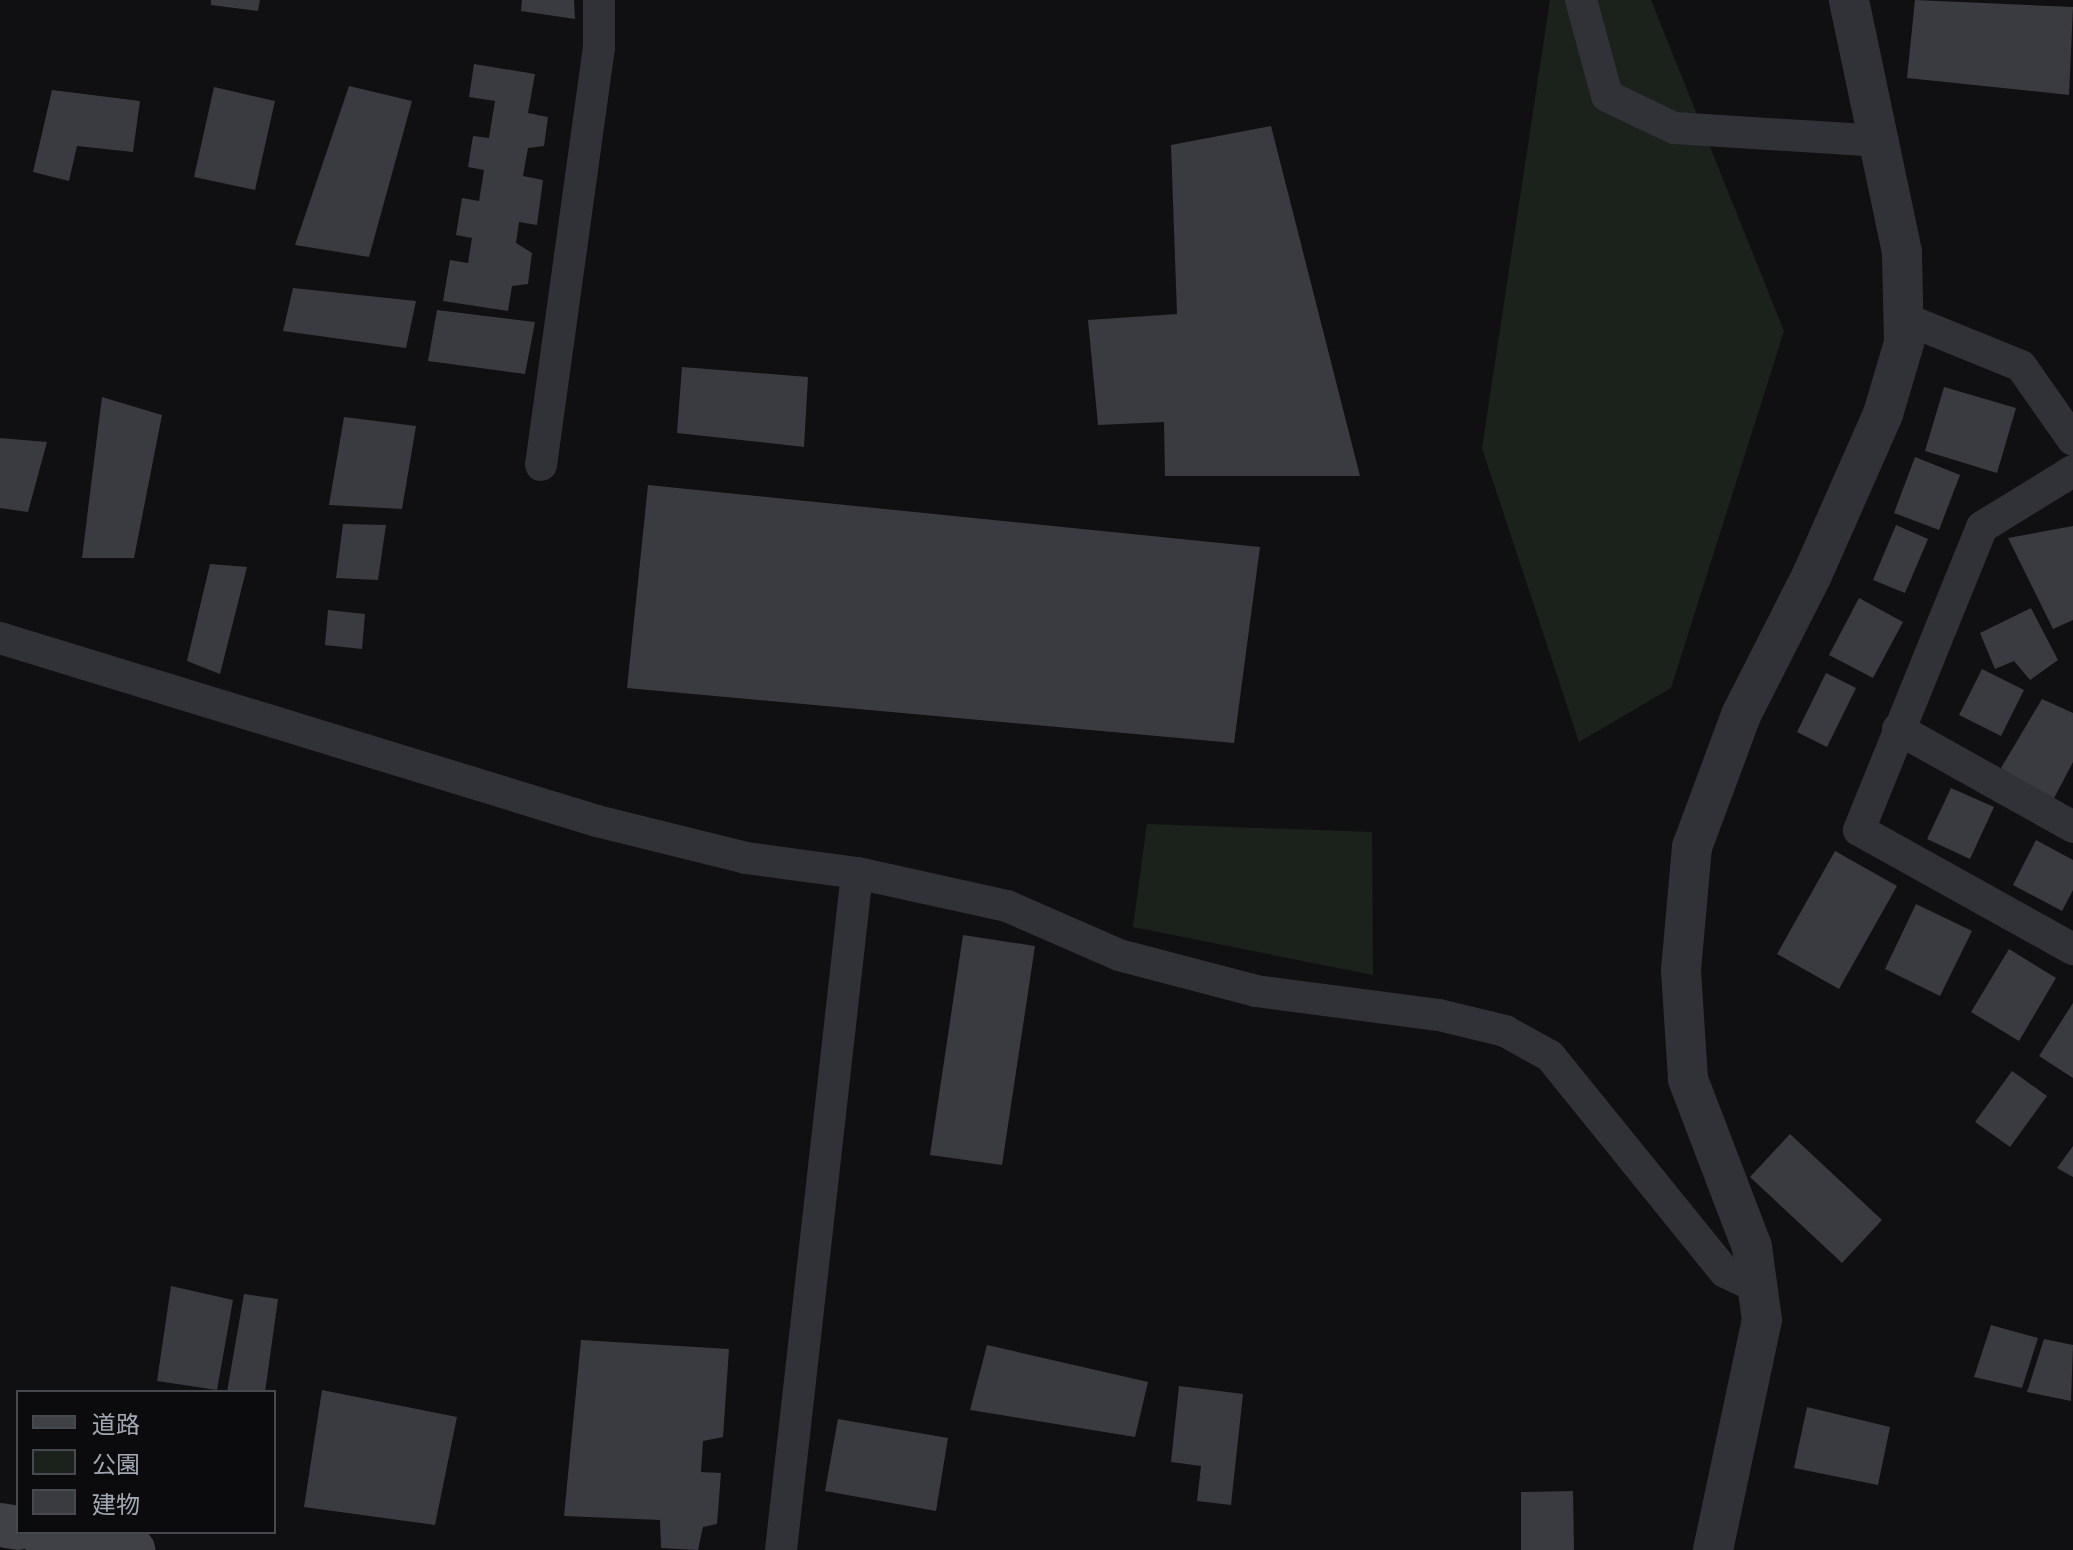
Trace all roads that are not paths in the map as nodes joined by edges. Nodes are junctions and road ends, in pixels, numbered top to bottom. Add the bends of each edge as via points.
1 (599, 0) edge
2 (1581, 0) edge
3 (1849, 0) edge
4 (1878, 141) junction
5 (1903, 318) junction
6 (2073, 440) edge
7 (541, 465) dead end
8 (2073, 471) edge
9 (0, 638) edge
10 (1898, 729) junction
11 (2073, 827) edge
12 (857, 873) junction
13 (2073, 949) edge
14 (1761, 1289) junction
15 (49, 1534) edge
16 (133, 1550) edge
17 (781, 1550) edge
18 (1713, 1550) edge

1 - 7 street via 599,48
2 - 4 street via 1607,96 1674,128
3 - 4 street
4 - 5 street via 1902,252
5 - 6 street via 2021,366
5 - 14 street via 1904,343 1883,414 1812,575 1741,715 1692,847 1681,970 1688,1079 1752,1247
8 - 10 street via 1982,527
9 - 12 street via 597,821 746,858
10 - 11 street
10 - 13 street via 1859,830
12 - 14 street via 1007,906 1119,955 1256,991 1439,1015 1505,1031 1550,1056 1725,1272
12 - 17 street
14 - 18 street via 1762,1320 1749,1401
15 - 16 main road

